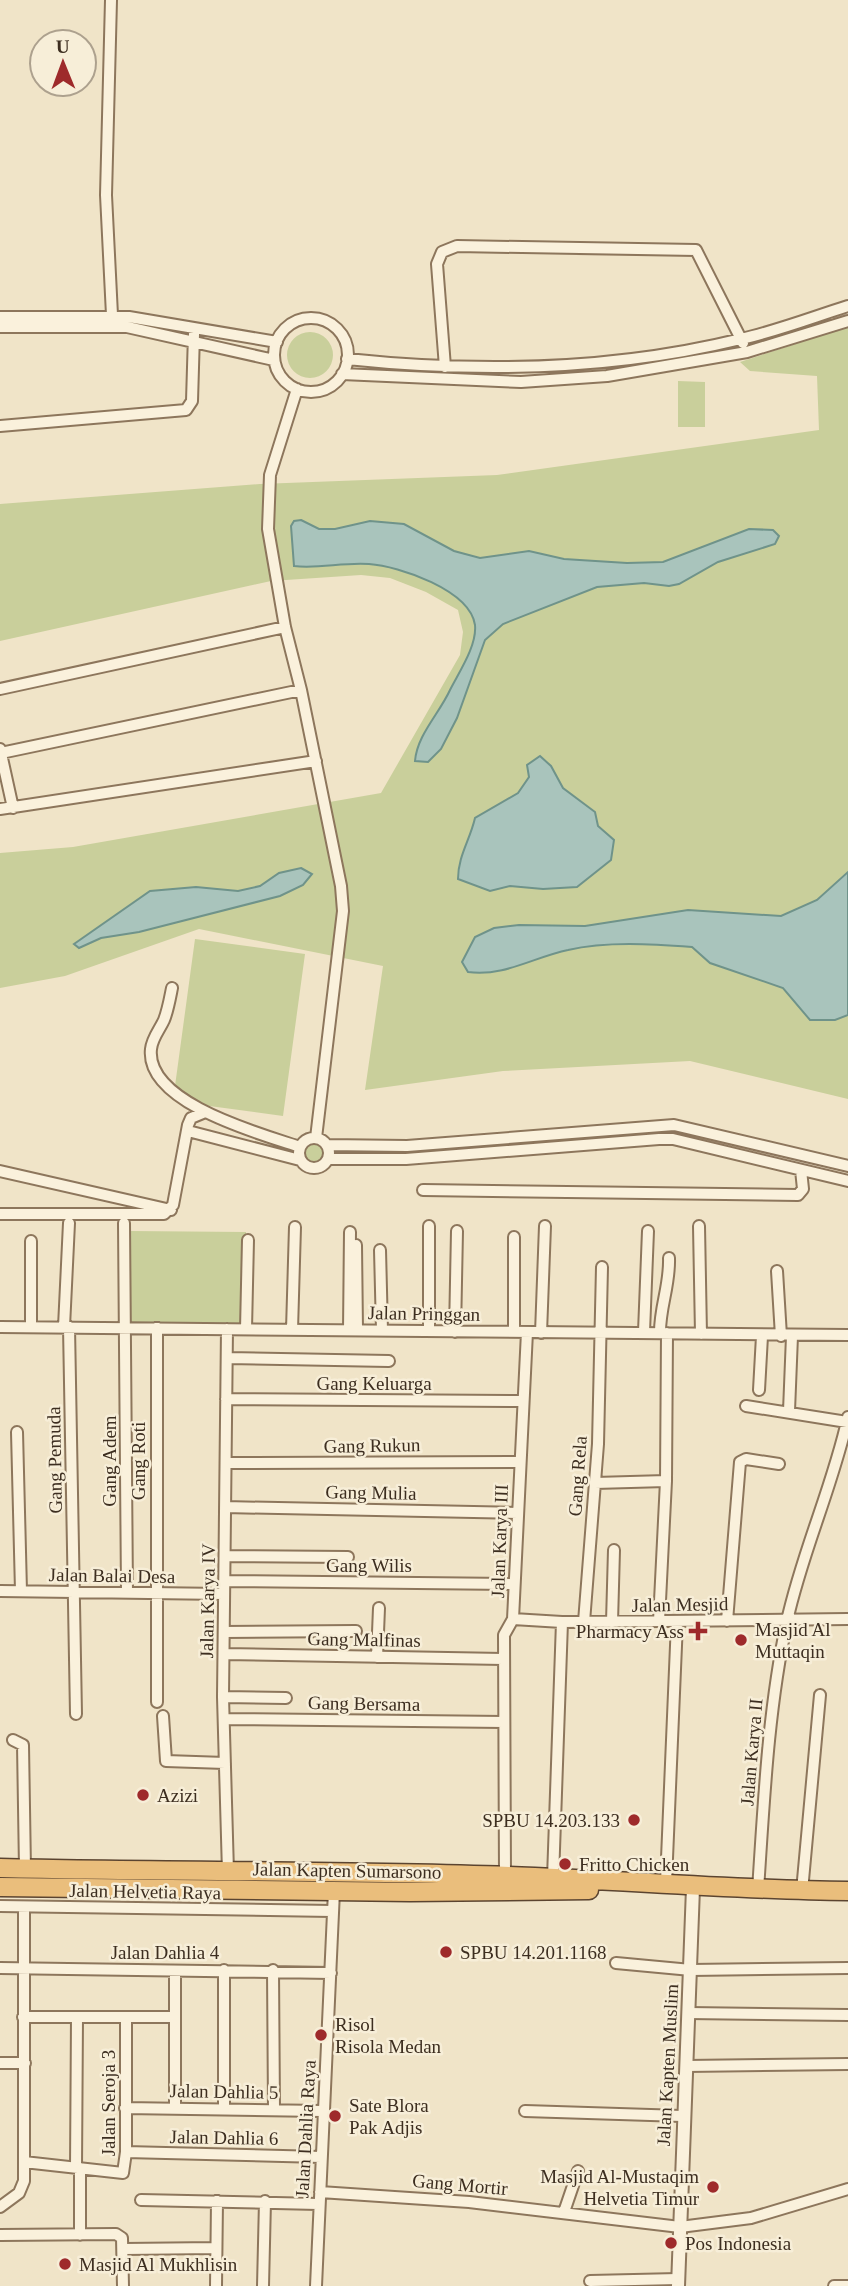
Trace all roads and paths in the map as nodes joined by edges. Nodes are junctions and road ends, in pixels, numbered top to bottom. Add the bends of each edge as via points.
1 (111, 0) edge
2 (848, 306) edge
3 (112, 315) junction
4 (0, 317) edge
5 (848, 321) edge
6 (0, 327) edge
7 (194, 327) junction
8 (741, 339) junction
9 (194, 340) junction
10 (277, 342) junction
11 (747, 352) junction
12 (347, 359) junction
13 (274, 360) junction
14 (445, 367) junction
15 (342, 374) junction
16 (297, 390) junction
17 (0, 426) edge
18 (285, 627) junction
19 (0, 689) edge
20 (301, 690) junction
21 (1, 751) edge
22 (316, 761) junction
23 (13, 807) junction
24 (0, 809) edge
25 (172, 988) dead end
26 (203, 1113) junction
27 (188, 1131) junction
28 (537, 1135) junction
29 (316, 1138) junction
30 (752, 1144) junction
31 (327, 1146) junction
32 (300, 1147) junction
33 (538, 1148) junction
34 (747, 1158) junction
35 (328, 1159) junction
36 (300, 1160) junction
37 (848, 1166) edge
38 (801, 1170) junction
39 (0, 1171) edge
40 (848, 1181) edge
41 (423, 1191) dead end
42 (171, 1210) junction
43 (0, 1214) edge
44 (69, 1223) dead end
45 (124, 1223) dead end
46 (429, 1226) dead end
47 (545, 1226) dead end
48 (699, 1226) dead end
49 (295, 1227) dead end
50 (350, 1231) dead end
51 (457, 1231) dead end
52 (648, 1231) dead end
53 (514, 1237) dead end
54 (248, 1240) dead end
55 (31, 1241) dead end
56 (356, 1245) dead end
57 (380, 1250) dead end
58 (669, 1258) dead end
59 (602, 1268) dead end
60 (777, 1271) dead end
61 (0, 1326) edge
62 (31, 1327) junction
63 (67, 1327) junction
64 (126, 1328) junction
65 (157, 1328) junction
66 (227, 1329) junction
67 (246, 1329) junction
68 (292, 1330) junction
69 (353, 1330) junction
70 (382, 1330) junction
71 (429, 1331) junction
72 (455, 1332) junction
73 (514, 1332) junction
74 (527, 1332) junction
75 (600, 1332) junction
76 (644, 1332) junction
77 (541, 1333) junction
78 (664, 1333) junction
79 (701, 1334) junction
80 (848, 1335) edge
81 (762, 1336) junction
82 (786, 1336) junction
83 (227, 1358) junction
84 (389, 1361) dead end
85 (759, 1390) dead end
86 (226, 1399) junction
87 (523, 1401) junction
88 (746, 1406) dead end
89 (789, 1411) junction
90 (848, 1419) edge
91 (17, 1432) dead end
92 (845, 1439) edge
93 (226, 1462) junction
94 (520, 1462) junction
95 (779, 1464) dead end
96 (666, 1481) junction
97 (595, 1483) junction
98 (225, 1507) junction
99 (517, 1513) junction
100 (614, 1550) dead end
101 (225, 1556) junction
102 (348, 1557) dead end
103 (225, 1581) junction
104 (514, 1584) junction
105 (0, 1591) edge
106 (22, 1591) junction
107 (75, 1592) junction
108 (127, 1593) junction
109 (156, 1594) junction
110 (224, 1594) junction
111 (379, 1608) dead end
112 (788, 1618) junction
113 (513, 1619) junction
114 (848, 1619) edge
115 (727, 1621) junction
116 (562, 1622) junction
117 (584, 1622) junction
118 (612, 1622) junction
119 (659, 1622) junction
120 (677, 1622) junction
121 (356, 1630) dead end
122 (224, 1632) junction
123 (224, 1654) junction
124 (377, 1657) junction
125 (503, 1659) junction
126 (820, 1695) dead end
127 (223, 1697) junction
128 (286, 1698) dead end
129 (157, 1702) dead end
130 (76, 1714) dead end
131 (163, 1716) dead end
132 (224, 1719) junction
133 (505, 1722) junction
134 (13, 1740) dead end
135 (225, 1763) junction
136 (0, 1868) edge
137 (25, 1869) junction
138 (228, 1872) junction
139 (505, 1876) junction
140 (553, 1878) junction
141 (666, 1882) junction
142 (0, 1887) edge
143 (693, 1888) junction
144 (758, 1890) junction
145 (334, 1891) junction
146 (802, 1891) junction
147 (848, 1891) edge
148 (0, 1906) edge
149 (24, 1907) junction
150 (332, 1911) junction
151 (616, 1963) dead end
152 (0, 1968) edge
153 (848, 1968) edge
154 (24, 1969) junction
155 (175, 1970) junction
156 (224, 1970) junction
157 (273, 1970) junction
158 (691, 1970) junction
159 (331, 1973) junction
160 (688, 2013) junction
161 (848, 2015) edge
162 (23, 2017) junction
163 (77, 2017) junction
164 (126, 2017) junction
165 (175, 2017) junction
166 (0, 2063) edge
167 (24, 2063) junction
168 (848, 2064) edge
169 (686, 2066) junction
170 (125, 2108) junction
171 (175, 2108) junction
172 (223, 2108) junction
173 (274, 2109) junction
174 (323, 2111) junction
175 (524, 2111) dead end
176 (682, 2116) junction
177 (126, 2152) junction
178 (321, 2157) junction
179 (24, 2162) junction
180 (78, 2168) junction
181 (578, 2171) dead end
182 (848, 2189) edge
183 (319, 2198) junction
184 (141, 2200) dead end
185 (217, 2200) junction
186 (265, 2201) junction
187 (0, 2207) edge
188 (564, 2212) junction
189 (680, 2227) junction
190 (0, 2235) edge
191 (80, 2235) junction
192 (216, 2248) junction
193 (124, 2249) junction
194 (590, 2281) dead end
195 (678, 2283) edge
196 (123, 2286) edge
197 (216, 2286) edge
198 (263, 2286) edge
199 (316, 2286) edge
200 (834, 2286) edge
201 (848, 2286) edge

1 - 3 street via 106,195
2 - 8 street
3 - 4 street
3 - 7 street
5 - 11 street
6 - 9 street via 127,327
7 - 9 street
7 - 10 street
8 - 11 street
8 - 14 street via 595,364
8 - 14 street via 696,250 457,246 442,252 436,264
9 - 13 street
9 - 17 street via 192,401 186,410
10 - 12 street via 291,324 321,320 341,334
10 - 13 street
11 - 15 street via 607,376 521,382
12 - 14 street
12 - 15 street
13 - 16 street via 283,380
15 - 16 street via 320,391
16 - 18 street via 270,475 268,529
18 - 19 street
18 - 20 street
20 - 21 street
20 - 22 street
21 - 23 street
22 - 23 street
22 - 29 street via 343,911
23 - 24 street
25 - 26 street via 165,1018 151,1046 152,1063 157,1074
26 - 27 street via 191,1118
26 - 32 street
27 - 36 street
27 - 42 street
28 - 30 street via 674,1125
28 - 31 street via 407,1146
28 - 33 street
29 - 31 street
29 - 32 street
30 - 34 street
30 - 37 street
31 - 35 street
32 - 36 street
33 - 34 street via 659,1139
33 - 35 street via 406,1159
34 - 38 street
35 - 36 street via 312,1168
38 - 40 street
38 - 41 street via 803,1189 798,1195
39 - 42 street
42 - 43 street via 157,1216
44 - 63 street, Gang Pemuda
45 - 64 street, Gang Adem
46 - 71 street
47 - 77 street
48 - 79 street
49 - 68 street
50 - 69 street
51 - 72 street
52 - 76 street
53 - 73 street
54 - 67 street
55 - 62 street
56 - 69 street
57 - 70 street
58 - 78 street via 670,1282 660,1308
59 - 75 street, Gang Rela
60 - 82 street
61 - 62 street, Jalan Pringgan
62 - 63 street, Jalan Pringgan
63 - 64 street, Jalan Pringgan
63 - 107 street, Gang Pemuda
64 - 65 street, Jalan Pringgan
64 - 108 street, Gang Adem
65 - 66 street, Jalan Pringgan
65 - 109 street, Gang Roti
66 - 67 street, Jalan Pringgan
66 - 83 street, Jalan Karya IV
67 - 68 street, Jalan Pringgan
68 - 69 street, Jalan Pringgan
69 - 70 street, Jalan Pringgan
70 - 71 street, Jalan Pringgan
71 - 72 street, Jalan Pringgan
72 - 73 street, Jalan Pringgan
73 - 74 street, Jalan Pringgan
74 - 77 street, Jalan Pringgan
74 - 87 street, Jalan Karya III
75 - 76 street, Jalan Pringgan
75 - 77 street, Jalan Pringgan
75 - 97 street, Gang Rela
76 - 78 street, Jalan Pringgan
78 - 79 street, Jalan Pringgan
78 - 96 street
79 - 81 street, Jalan Pringgan
80 - 82 street, Jalan Pringgan
81 - 82 street, Jalan Pringgan
81 - 85 street
82 - 89 street
83 - 84 street
83 - 86 street, Jalan Karya IV
86 - 87 street, Gang Keluarga
86 - 93 street, Jalan Karya IV
87 - 94 street, Jalan Karya III
88 - 89 street
89 - 90 street
90 - 92 street, Jalan Karya II
91 - 106 street
92 - 112 street, Jalan Karya II
93 - 94 street, Gang Rukun
93 - 98 street, Jalan Karya IV
94 - 99 street, Jalan Karya III
95 - 115 street via 740,1462
96 - 97 street
96 - 119 street
97 - 117 street, Gang Rela
98 - 99 street, Gang Mulia
98 - 101 street, Jalan Karya IV
99 - 104 street, Jalan Karya III
100 - 118 street
101 - 102 street
101 - 103 street, Jalan Karya IV
103 - 104 street, Gang Wilis
103 - 110 street, Jalan Karya IV
104 - 113 street, Jalan Karya III
105 - 106 street, Jalan Balai Desa
106 - 107 street, Jalan Balai Desa
107 - 108 street, Jalan Balai Desa
107 - 130 street, Gang Pemuda
108 - 109 street, Jalan Balai Desa
109 - 110 street, Jalan Balai Desa
109 - 129 street, Gang Roti
110 - 122 street, Jalan Karya IV
111 - 124 street
112 - 114 street, Jalan Mesjid
112 - 115 street, Jalan Mesjid
112 - 144 street, Jalan Karya II via 767,1750
113 - 116 street, Jalan Mesjid
113 - 125 street, Jalan Karya III via 504,1635
115 - 120 street, Jalan Mesjid
116 - 117 street, Jalan Mesjid
116 - 140 street
117 - 118 street, Jalan Mesjid
118 - 119 street, Jalan Mesjid
119 - 120 street, Jalan Mesjid
120 - 141 street
121 - 122 street
122 - 123 street, Jalan Karya IV
123 - 124 street, Gang Malfinas
123 - 127 street, Jalan Karya IV
124 - 125 street, Gang Malfinas
125 - 133 street, Jalan Karya III
126 - 146 street
127 - 128 street
127 - 132 street, Jalan Karya IV
131 - 135 street via 166,1761
132 - 133 street, Gang Bersama
132 - 135 street, Jalan Karya IV
133 - 139 street, Jalan Karya III
134 - 137 street via 23,1745
135 - 138 street, Jalan Karya IV
136 - 137 highway, Jalan Kapten Sumarsono
137 - 138 highway, Jalan Kapten Sumarsono
138 - 139 highway, Jalan Kapten Sumarsono
139 - 140 highway, Jalan Kapten Sumarsono
140 - 141 highway, Jalan Kapten Sumarsono
141 - 143 highway, Jalan Kapten Sumarsono
142 - 145 highway, Jalan Kapten Sumarsono
143 - 144 highway, Jalan Kapten Sumarsono
143 - 145 highway, Jalan Kapten Sumarsono via 681,1892
143 - 158 street, Jalan Kapten Muslim
144 - 146 highway, Jalan Kapten Sumarsono
145 - 150 street, Jalan Dahlia Raya
146 - 147 highway, Jalan Kapten Sumarsono
148 - 149 street, Jalan Helvetia Raya
149 - 150 street, Jalan Helvetia Raya
149 - 154 street
150 - 159 street, Jalan Dahlia Raya
151 - 158 street
152 - 154 street, Jalan Dahlia 4
153 - 158 street
154 - 155 street, Jalan Dahlia 4
154 - 162 street
155 - 156 street, Jalan Dahlia 4
155 - 165 street
156 - 157 street, Jalan Dahlia 4
156 - 172 street
157 - 159 street, Jalan Dahlia 4
157 - 173 street
158 - 160 street, Jalan Kapten Muslim
159 - 174 street, Jalan Dahlia Raya
160 - 161 street
160 - 169 street, Jalan Kapten Muslim
162 - 163 street
162 - 167 street
163 - 164 street
163 - 180 street
164 - 165 street
164 - 170 street, Jalan Seroja 3
165 - 171 street
166 - 167 street
167 - 179 street
168 - 169 street
169 - 176 street, Jalan Kapten Muslim
170 - 171 street, Jalan Dahlia 5
170 - 177 street, Jalan Seroja 3
171 - 172 street, Jalan Dahlia 5
172 - 173 street, Jalan Dahlia 5
173 - 174 street, Jalan Dahlia 5
174 - 178 street, Jalan Dahlia Raya
175 - 176 street
176 - 189 street, Jalan Kapten Muslim
177 - 178 street, Jalan Dahlia 6
177 - 180 street, Jalan Seroja 3 via 123,2173
178 - 183 street, Jalan Dahlia Raya
179 - 180 street, Jalan Seroja 3
179 - 187 street via 22,2188
180 - 191 street
181 - 188 street
182 - 189 street via 751,2218
183 - 186 street, Gang Mortir
183 - 188 street, Gang Mortir
183 - 199 street, Jalan Dahlia Raya
184 - 185 street, Gang Mortir
185 - 186 street, Gang Mortir
185 - 192 street
186 - 198 street
188 - 189 street, Gang Mortir
189 - 195 street, Jalan Kapten Muslim
190 - 191 street
191 - 193 street via 116,2234
192 - 193 street
192 - 197 street
193 - 196 street
194 - 195 street
200 - 201 street

